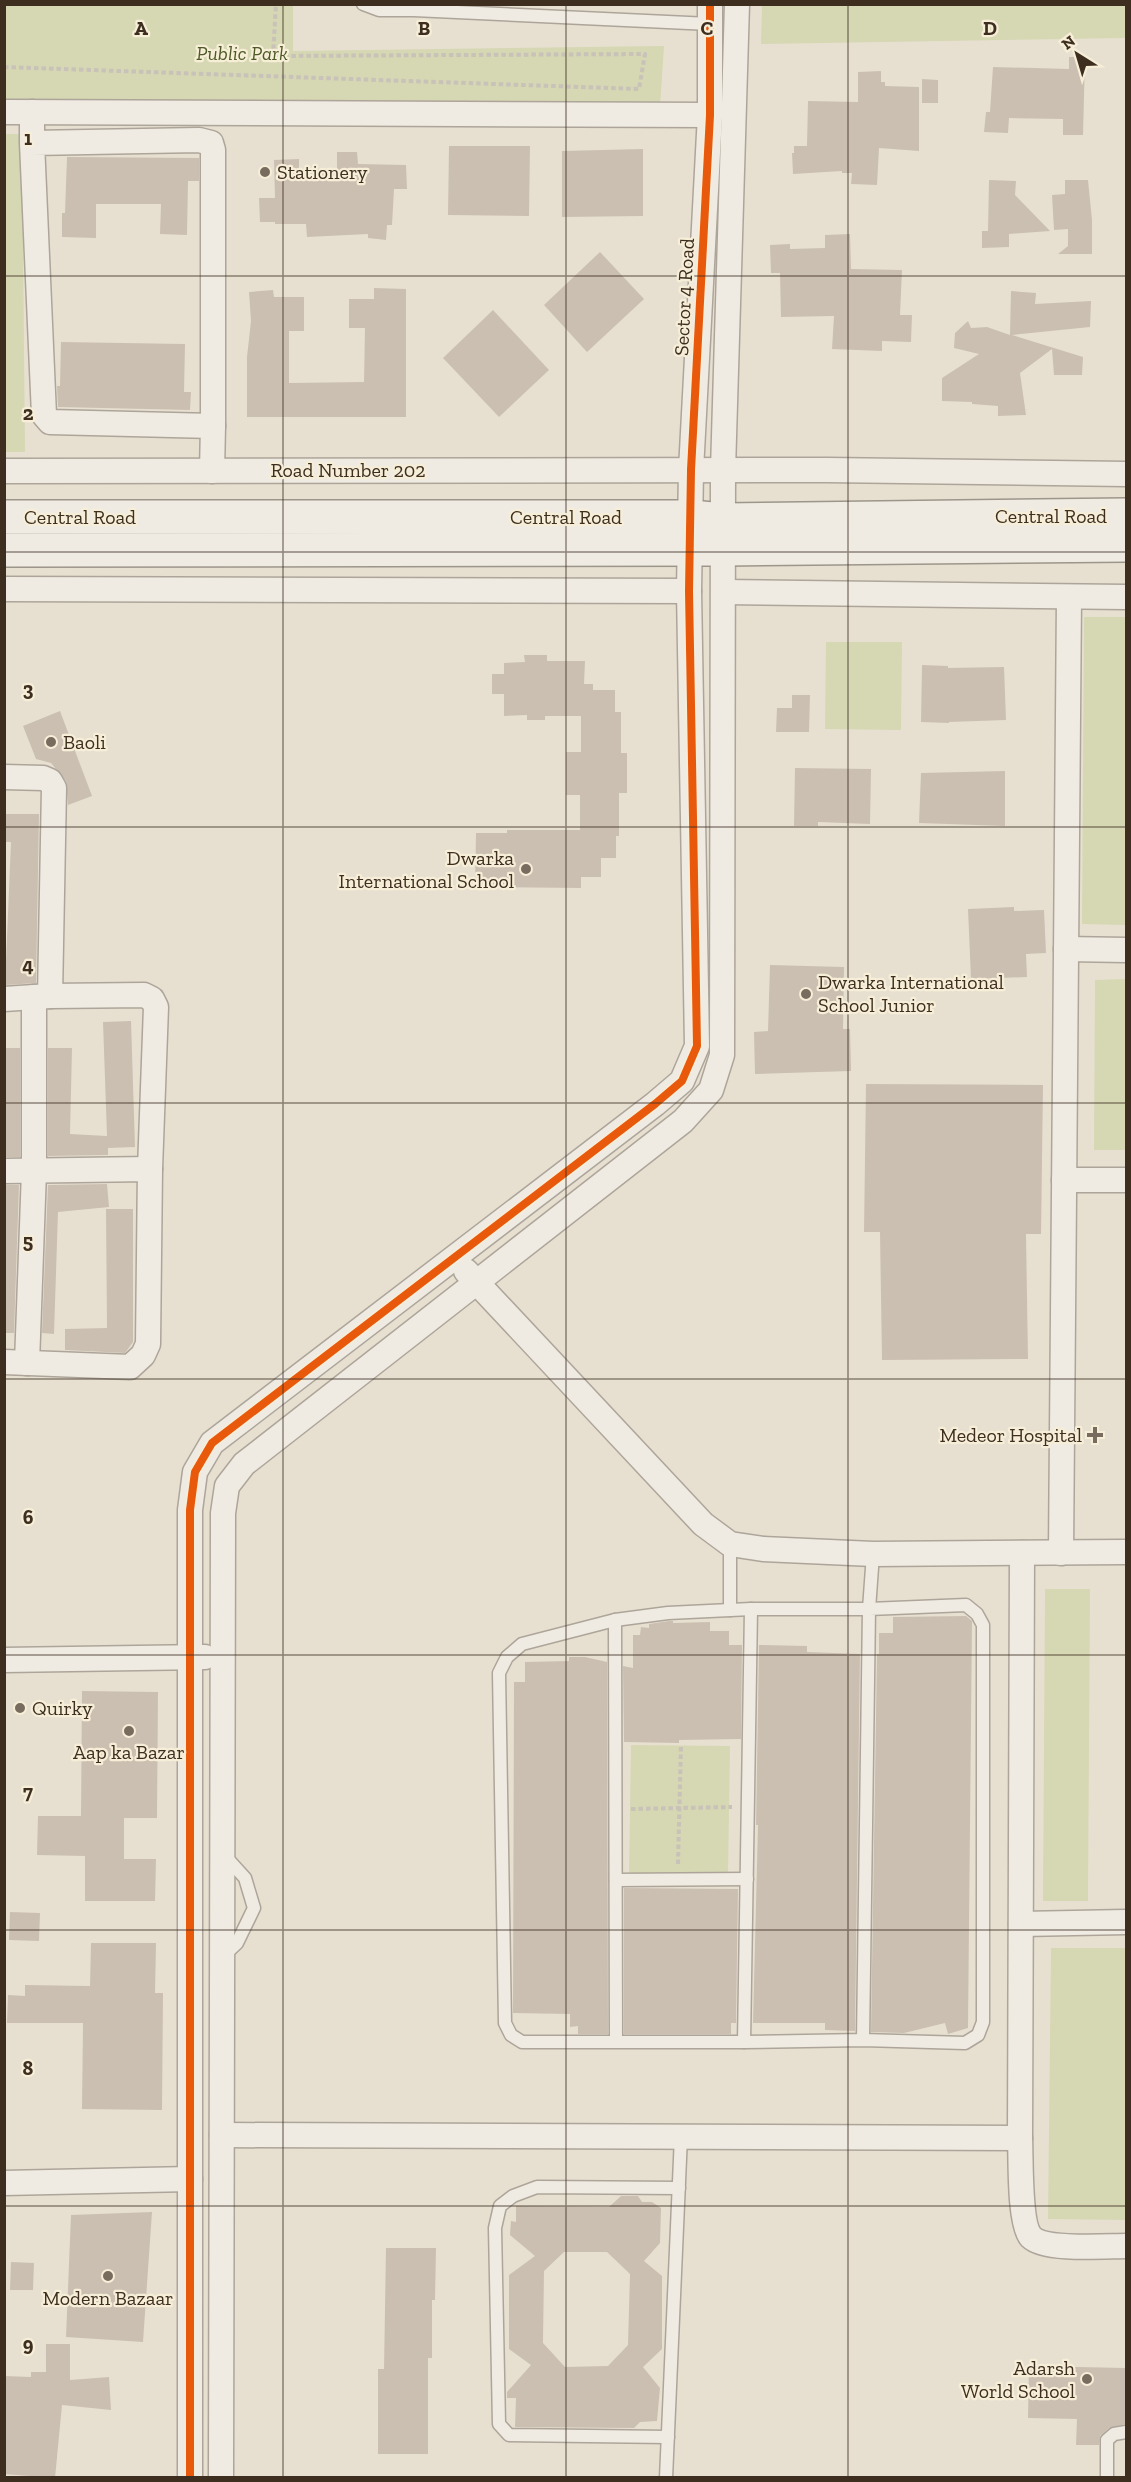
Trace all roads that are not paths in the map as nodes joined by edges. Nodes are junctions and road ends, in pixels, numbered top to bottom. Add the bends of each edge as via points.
1 (363, 4) edge
2 (736, 4) edge
3 (710, 14) edge
4 (4, 112) edge
5 (32, 112) junction
6 (710, 115) junction
7 (33, 143) junction
8 (213, 426) junction
9 (692, 470) junction
10 (723, 470) junction
11 (4, 471) edge
12 (212, 471) junction
13 (1126, 474) edge
14 (1126, 515) edge
15 (4, 517) edge
16 (690, 533) junction
17 (723, 534) junction
18 (1126, 545) edge
19 (4, 550) edge
20 (4, 589) edge
21 (689, 591) junction
22 (724, 592) junction
23 (1069, 597) junction
24 (1126, 597) edge
25 (4, 777) edge
26 (1066, 950) junction
27 (1126, 950) edge
28 (42, 997) junction
29 (4, 999) edge
30 (150, 1169) junction
31 (34, 1170) junction
32 (4, 1171) edge
33 (1064, 1180) junction
34 (1126, 1180) edge
35 (454, 1258) junction
36 (477, 1283) junction
37 (16, 1362) edge
38 (730, 1544) junction
39 (1126, 1552) edge
40 (1022, 1553) junction
41 (1061, 1553) junction
42 (873, 1554) junction
43 (751, 1609) junction
44 (869, 1609) junction
45 (730, 1611) junction
46 (615, 1620) junction
47 (190, 1657) junction
48 (223, 1657) junction
49 (4, 1660) edge
50 (222, 1853) junction
51 (747, 1879) junction
52 (616, 1880) junction
53 (1126, 1922) edge
54 (1021, 1924) junction
55 (222, 1957) junction
56 (863, 2040) junction
57 (616, 2041) junction
58 (744, 2042) junction
59 (222, 2135) junction
60 (681, 2136) junction
61 (1020, 2138) junction
62 (190, 2179) junction
63 (4, 2183) edge
64 (679, 2188) junction
65 (1126, 2246) edge
66 (1126, 2432) edge
67 (668, 2437) junction
68 (190, 2478) edge
69 (221, 2478) edge
70 (666, 2478) edge
71 (1107, 2478) edge

1 - 3 lane via 379,10
2 - 10 street
3 - 6 street, Sector 4 Road
4 - 5 street
5 - 6 street
5 - 7 street
6 - 9 street, Sector 4 Road
7 - 8 street via 46,420
7 - 8 street via 211,143
8 - 12 street
9 - 10 street, Road Number 202
9 - 12 street, Road Number 202
9 - 16 street, Sector 4 Road
10 - 13 street, Road Number 202
10 - 17 street
11 - 12 street, Road Number 202
14 - 17 main road, Central Road
15 - 16 main road, Central Road
16 - 17 main road, Central Road
16 - 19 main road, Central Road
16 - 21 street, Sector 4 Road
17 - 18 main road, Central Road
17 - 22 street
20 - 21 street
21 - 35 street, Sector 4 Road via 698,1046 682,1081
22 - 23 street
22 - 36 street via 722,1055 711,1090 683,1121
23 - 24 street
23 - 26 street
25 - 28 street via 43,778 54,788
26 - 27 street
26 - 33 street
28 - 29 street
28 - 30 street via 144,995 152,999 156,1007
28 - 31 street
30 - 31 street
30 - 37 street via 148,1344 142,1355 130,1367
31 - 32 street
31 - 37 street
33 - 34 street
33 - 41 street
35 - 36 street
35 - 47 street, Sector 4 Road via 212,1443 195,1472 190,1510
36 - 38 street via 703,1524
36 - 48 street via 244,1464 227,1486 223,1513
38 - 42 street
38 - 45 lane
39 - 41 street
40 - 41 street
40 - 42 street
40 - 54 street
42 - 44 lane
43 - 44 lane
43 - 45 lane
43 - 51 lane
44 - 56 lane
44 - 56 lane via 966,1605 983,1624 983,2022 978,2035 965,2043
45 - 46 lane
46 - 52 lane
46 - 57 lane via 522,1644 507,1657 499,1672 505,2023 511,2036 522,2042
47 - 48 street
47 - 49 street
47 - 62 street, Sector 4 Road
48 - 50 street
50 - 55 street
50 - 55 lane via 245,1878 254,1908 237,1943
51 - 52 lane
51 - 58 lane
52 - 57 lane
53 - 54 street
54 - 61 street
55 - 59 street
56 - 58 lane
57 - 58 lane
59 - 60 street
59 - 69 street
60 - 61 street
60 - 64 lane
61 - 65 street via 1024,2224 1032,2238 1046,2245
62 - 63 street
62 - 68 street, Sector 4 Road
64 - 67 lane
64 - 67 lane via 537,2187 500,2206 495,2228 499,2424 504,2432
66 - 71 lane via 1107,2440
67 - 70 lane

